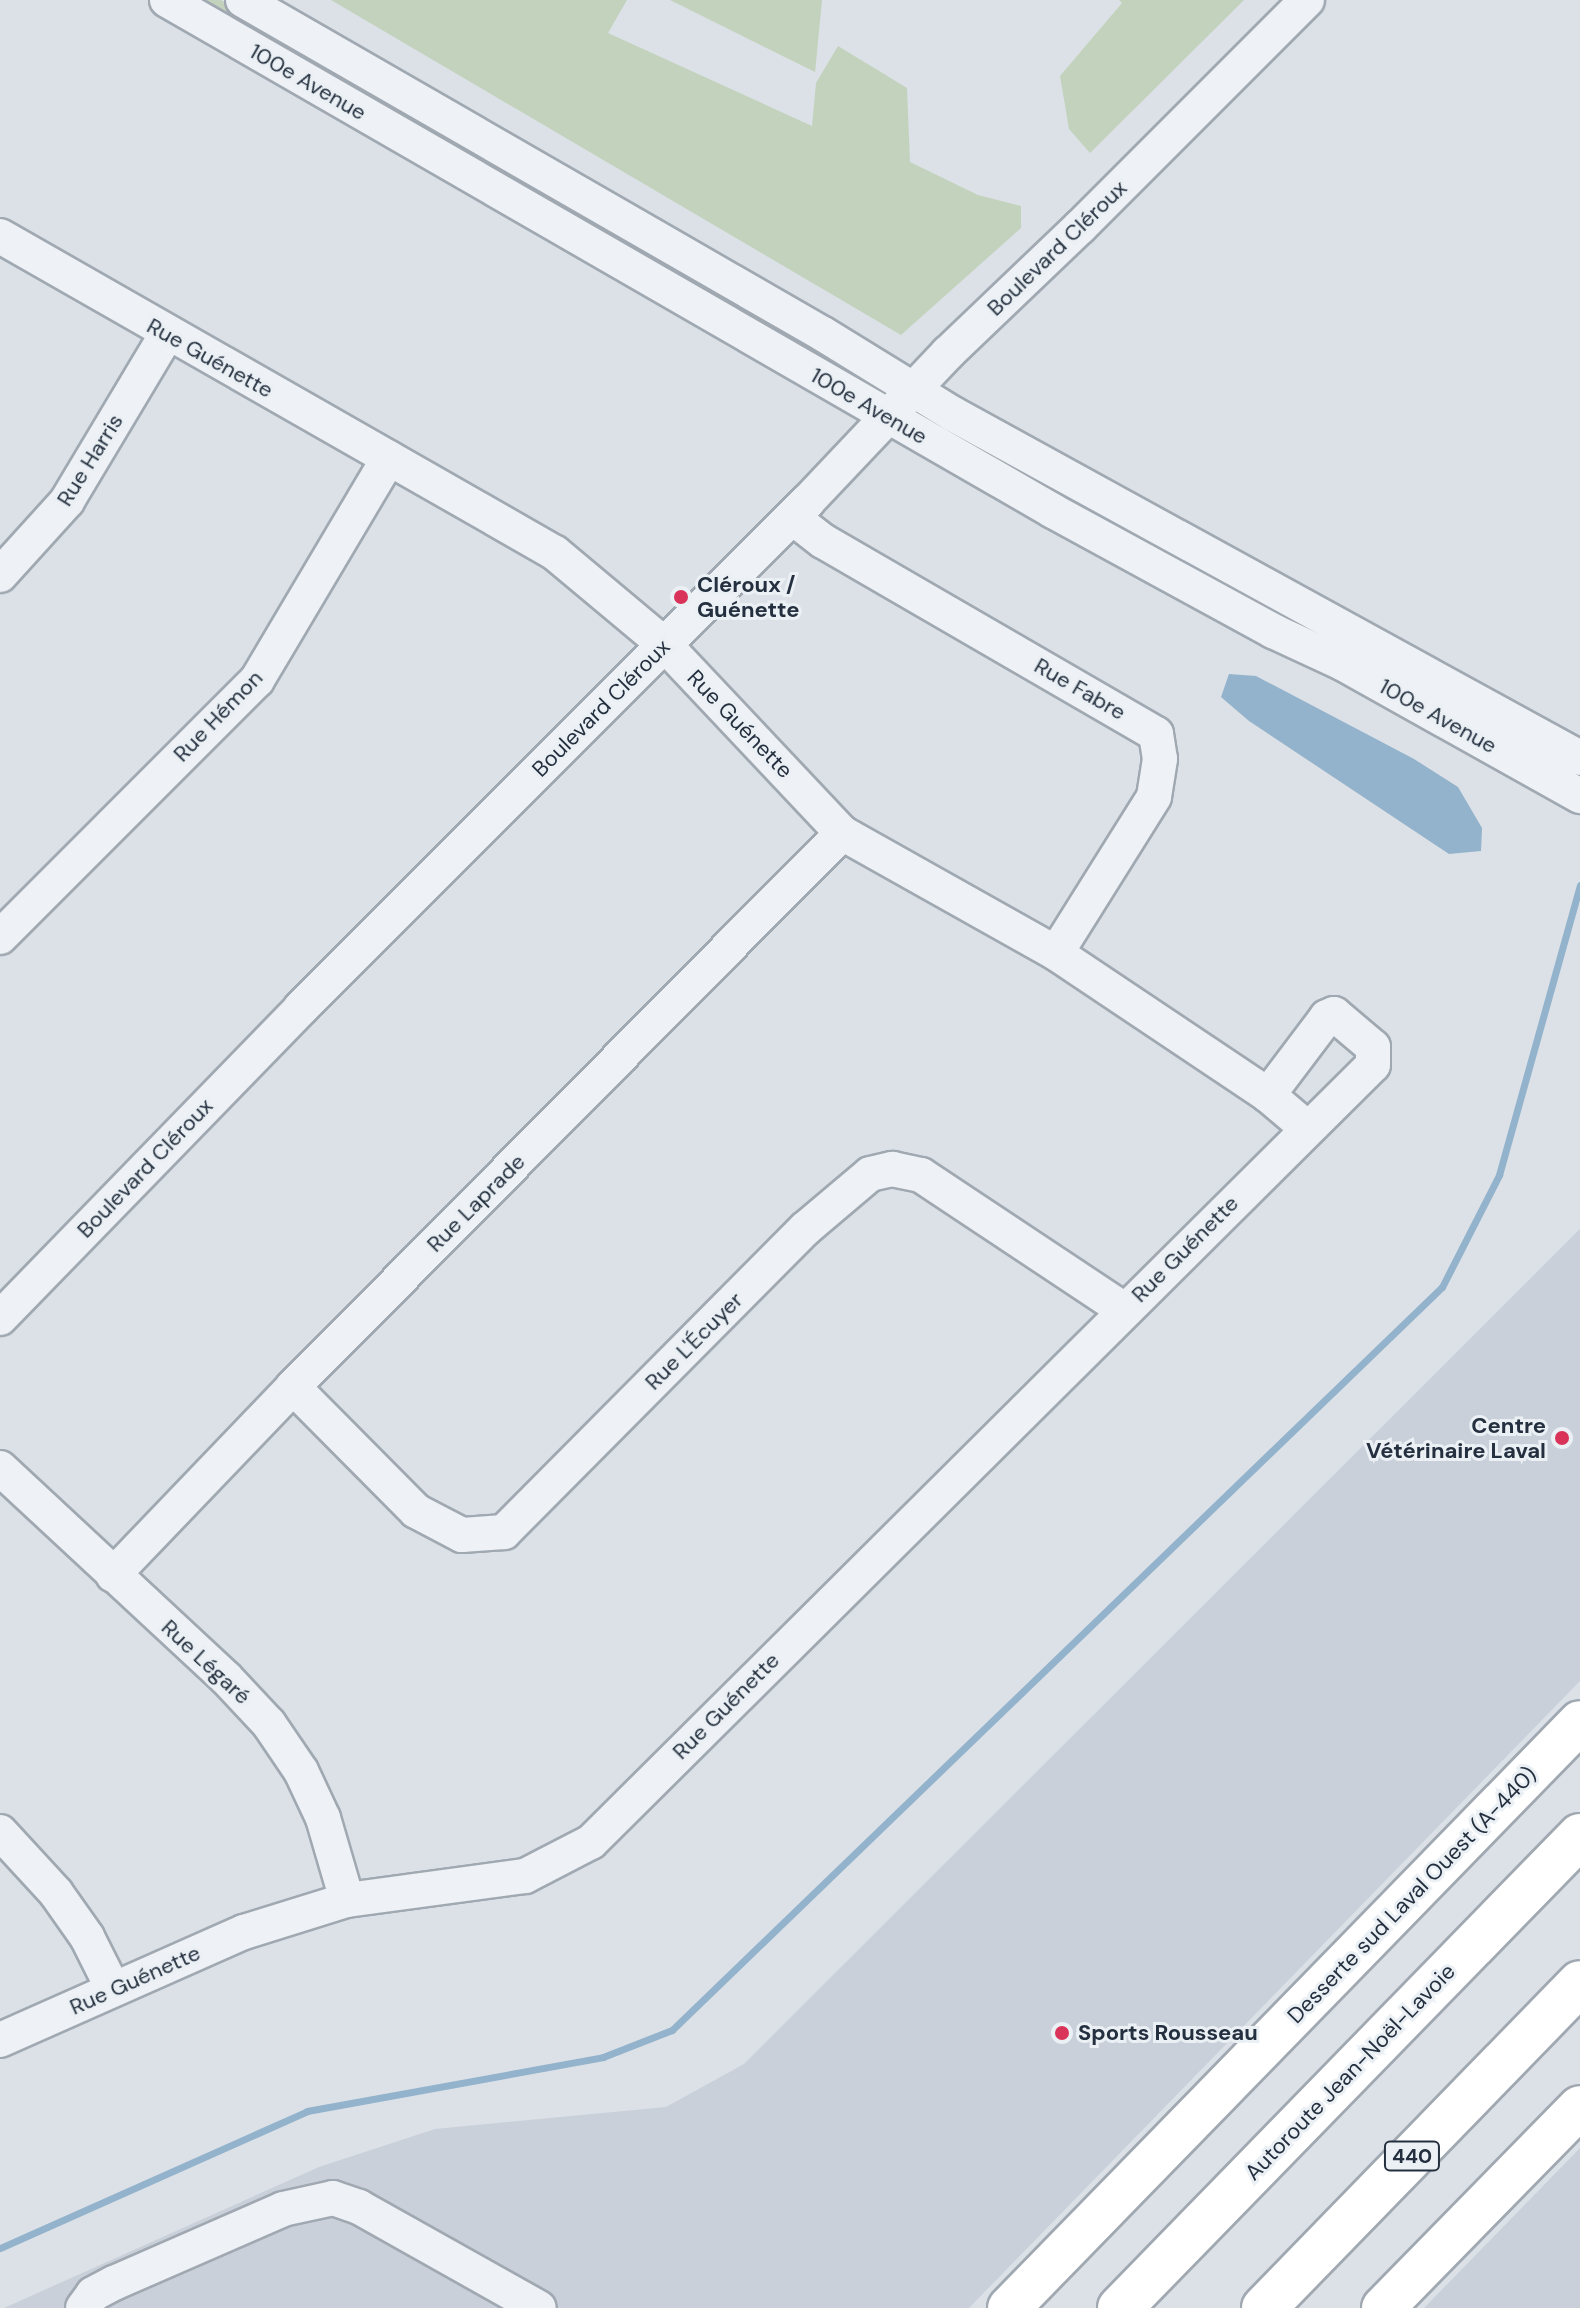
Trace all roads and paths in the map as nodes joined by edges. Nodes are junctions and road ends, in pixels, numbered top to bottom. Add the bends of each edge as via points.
1 (167, 0) edge
2 (243, 0) edge
3 (1307, 0) edge
4 (0, 236) edge
5 (167, 334) junction
6 (914, 389) junction
7 (887, 417) junction
8 (389, 458) junction
9 (792, 517) junction
10 (0, 575) edge
11 (664, 644) junction
12 (1580, 758) edge
13 (1580, 796) edge
14 (842, 833) junction
15 (0, 937) edge
16 (1056, 953) junction
17 (1268, 1095) junction
18 (1307, 1128) junction
19 (1124, 1310) junction
20 (0, 1318) edge
21 (293, 1387) junction
22 (0, 1468) edge
23 (113, 1575) junction
24 (1580, 1722) edge
25 (0, 1832) edge
26 (1580, 1836) edge
27 (347, 1900) junction
28 (1580, 1983) edge
29 (113, 1989) junction
30 (0, 2040) edge
31 (1580, 2107) edge
32 (1263, 2161) junction
33 (83, 2308) edge
34 (539, 2308) edge
35 (1009, 2308) edge
36 (1096, 2308) edge
37 (1120, 2308) edge
38 (1264, 2308) edge
39 (1383, 2308) edge

1 - 7 street, 100e Avenue
2 - 6 street, 100e Avenue
3 - 6 street, Boulevard Cléroux
4 - 5 street, Rue Guénette
5 - 8 street, Rue Guénette
5 - 10 street, Rue Harris via 67,501
6 - 7 street, Boulevard Cléroux
6 - 12 street, 100e Avenue via 1069,480
7 - 9 street, Boulevard Cléroux
7 - 13 street, 100e Avenue
8 - 11 street, Rue Guénette via 555,553
8 - 15 street, Rue Hémon via 257,680
9 - 11 street, Boulevard Cléroux
9 - 16 street, Rue Fabre via 823,541 1156,734 1160,759 1154,797
11 - 14 street, Rue Guénette
11 - 20 street, Boulevard Cléroux
14 - 16 street, Rue Guénette
14 - 21 street, Rue Laprade
16 - 17 street, Rue Guénette
17 - 18 street, Rue Guénette
17 - 18 street, Rue Guénette via 1327,1017 1343,1018 1373,1047 1373,1065
18 - 19 street, Rue Guénette
19 - 21 street, Rue L'Écuyer via 921,1175 892,1169 870,1174 805,1229 504,1532 462,1535 416,1511
19 - 27 street, Rue Guénette via 591,1842 525,1876
21 - 23 street, Rue Laprade
22 - 23 street, Rue Légaré
23 - 27 street, Rue Légaré via 269,1724 301,1771 323,1818
24 - 35 main road, Desserte sud Laval Ouest (A-440)
25 - 29 street via 56,1893 87,1937
26 - 32 highway, Autoroute Jean-Noël-Lavoie
27 - 29 street, Rue Guénette via 244,1932
28 - 38 highway, 440
29 - 30 street, Rue Guénette
31 - 39 main road
32 - 36 highway
32 - 37 highway, Autoroute Jean-Noël-Lavoie
33 - 34 street via 102,2289 196,2246 283,2209 333,2198 359,2207

